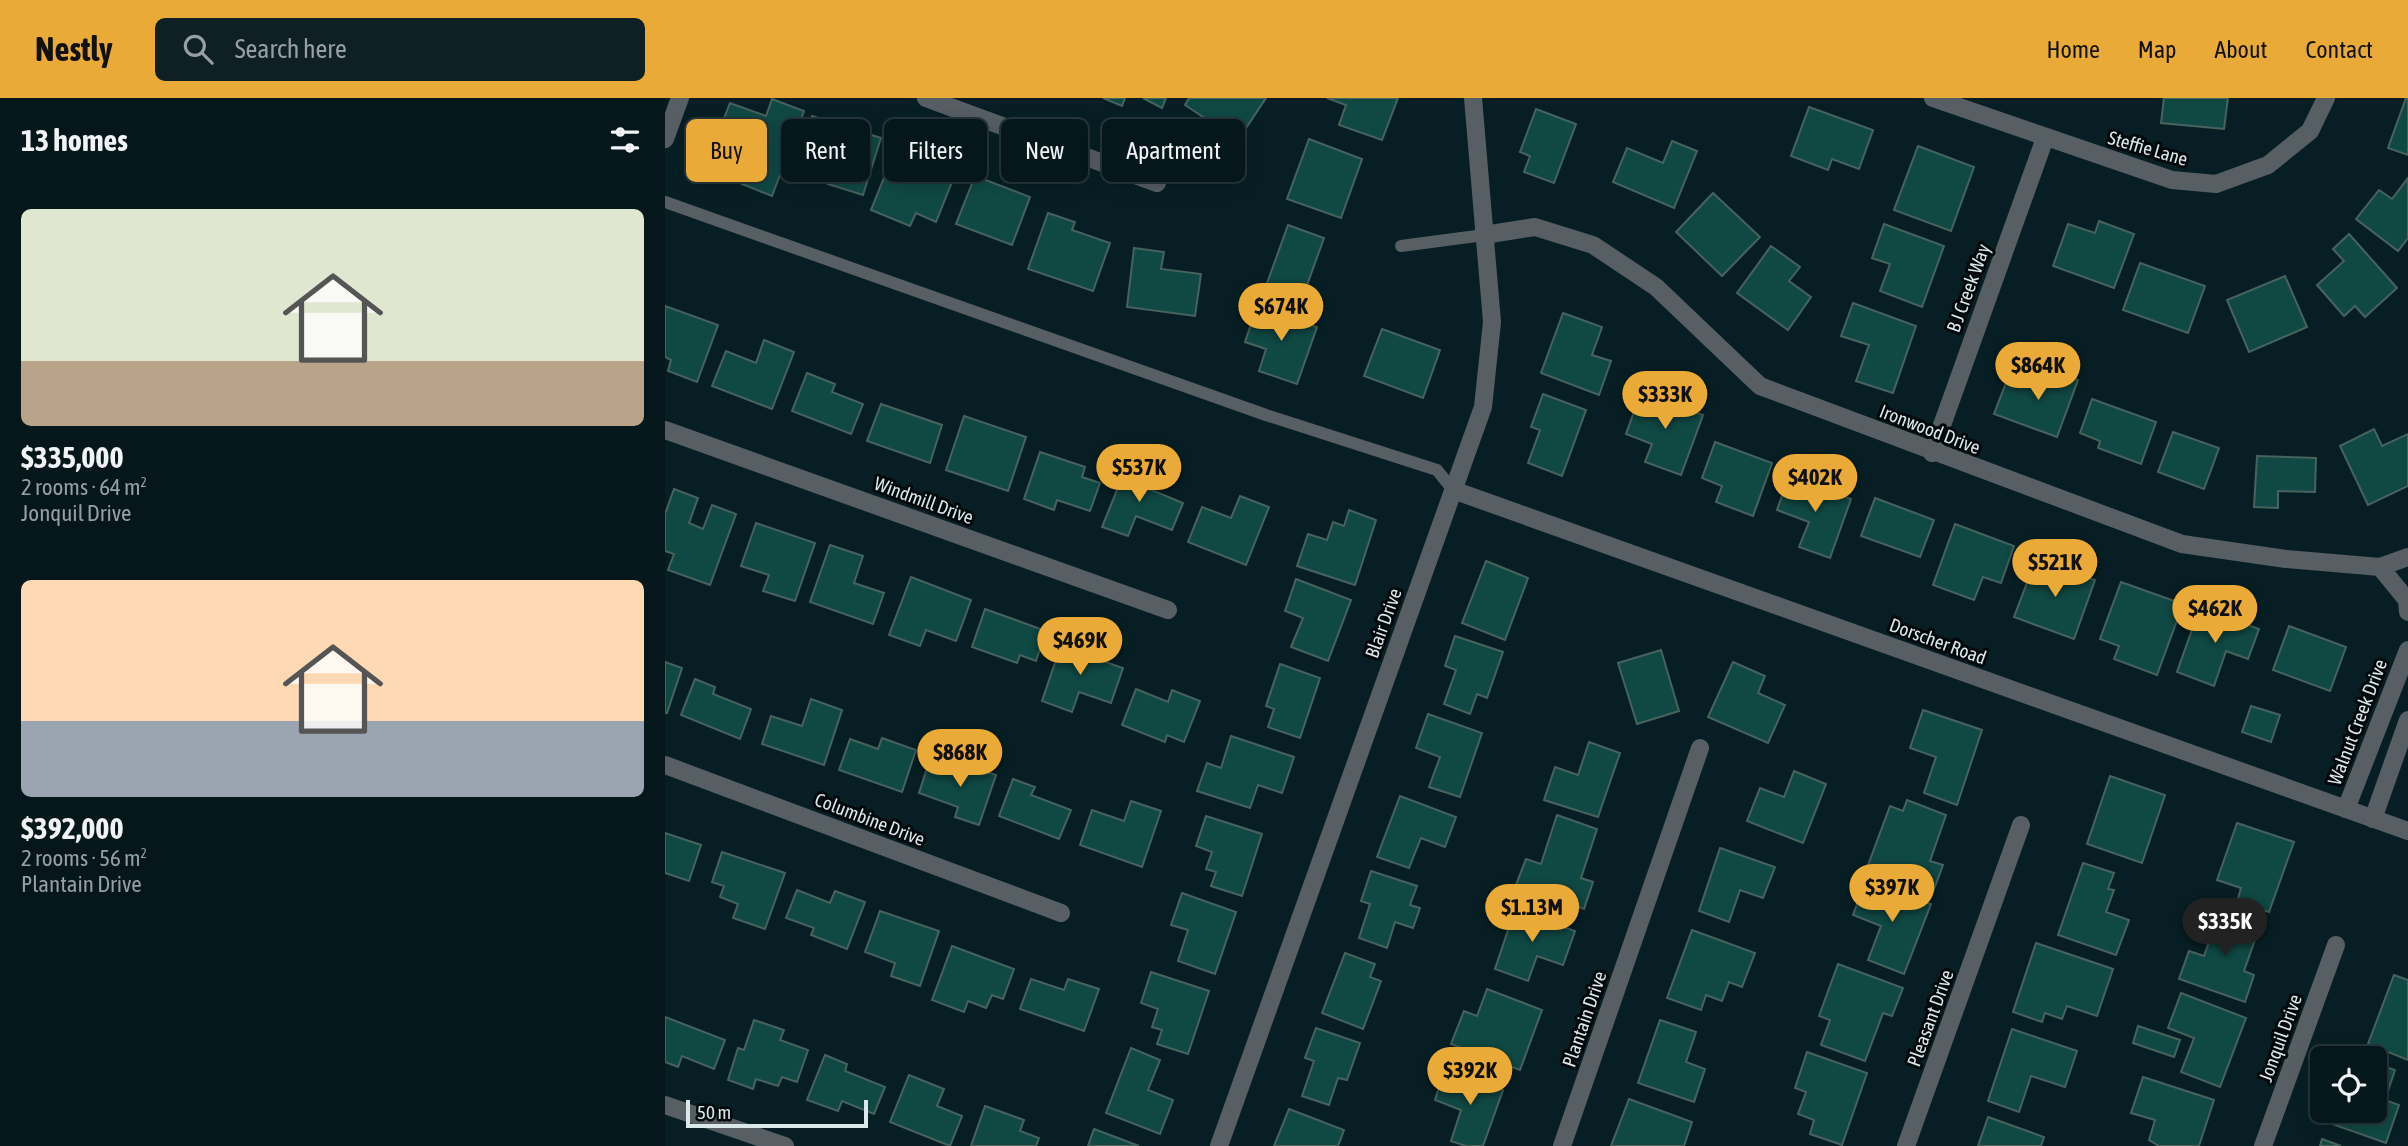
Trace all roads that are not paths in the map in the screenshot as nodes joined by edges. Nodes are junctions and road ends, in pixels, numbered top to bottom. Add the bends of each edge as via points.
1 (680, 98) edge
2 (926, 98) edge
3 (1473, 98) edge
4 (1933, 98) edge
5 (2326, 98) edge
6 (2045, 138) junction
7 (665, 139) edge
8 (1157, 183) dead end
9 (665, 202) edge
10 (1484, 235) junction
11 (1401, 246) dead end
12 (665, 430) edge
13 (1932, 453) junction
14 (1453, 490) junction
15 (2408, 557) edge
16 (2380, 568) junction
17 (1168, 610) dead end
18 (2408, 612) edge
19 (2408, 650) edge
20 (2408, 720) edge
21 (1700, 748) dead end
22 (665, 765) edge
23 (2346, 809) junction
24 (2374, 819) junction
25 (2021, 825) dead end
26 (2408, 831) edge
27 (1061, 913) dead end
28 (2336, 945) dead end
29 (665, 1105) edge
30 (785, 1146) edge
31 (1219, 1146) edge
32 (1562, 1146) edge
33 (1906, 1146) edge
34 (2263, 1146) edge

1 - 7 street
2 - 8 street
3 - 10 street, Blair Drive
4 - 6 street, Steffie Lane
5 - 6 street, Steffie Lane via 2310,131 2268,165 2216,184 2172,180
6 - 13 street, B J Creek Way
9 - 14 lane via 1266,415 1437,470
10 - 11 lane
10 - 13 street, Ironwood Drive via 1535,227 1593,245 1656,288 1760,386
10 - 14 street, Blair Drive via 1492,322 1483,407
12 - 17 street, Windmill Drive
13 - 16 street, Ironwood Drive via 2182,544
14 - 23 street, Dorscher Road
14 - 31 street, Blair Drive
15 - 16 street, Ironwood Drive
16 - 18 street via 2407,600
19 - 23 street, Walnut Creek Drive
20 - 24 street
21 - 32 street, Plantain Drive
22 - 27 street, Columbine Drive
23 - 24 street, Dorscher Road
24 - 26 street, Dorscher Road
25 - 33 street, Pleasant Drive
28 - 34 street, Jonquil Drive
29 - 30 street

